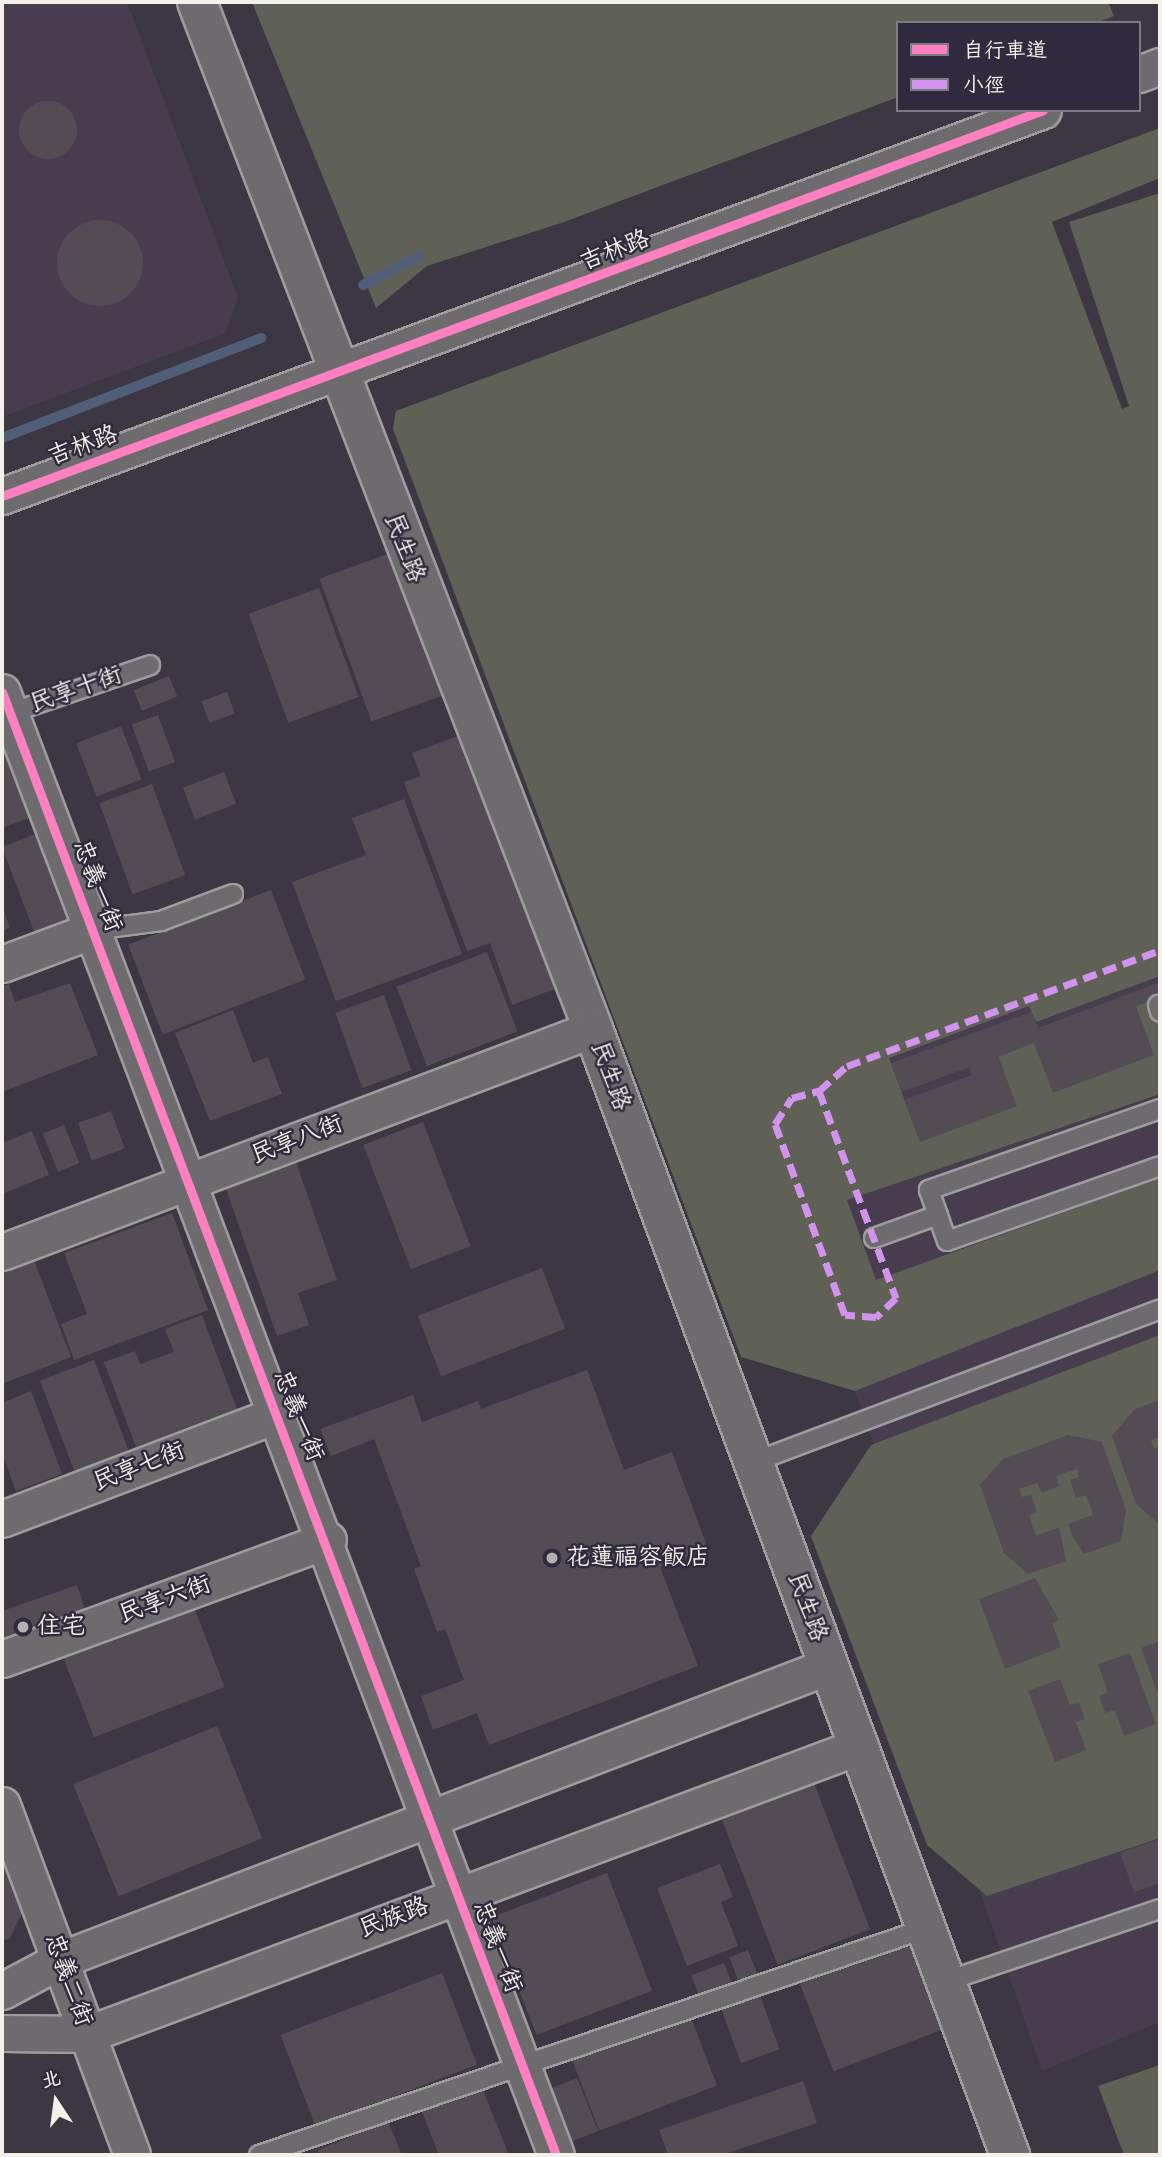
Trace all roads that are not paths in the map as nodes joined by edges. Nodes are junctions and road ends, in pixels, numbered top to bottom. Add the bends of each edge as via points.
1 (197, 2) edge
2 (1160, 66) edge
3 (1141, 73) edge
4 (1039, 112) edge
5 (337, 376) junction
6 (2, 496) edge
7 (150, 665) dead end
8 (4, 707) edge
9 (233, 894) dead end
10 (93, 930) junction
11 (2, 964) edge
12 (593, 1029) junction
13 (1160, 1109) edge
14 (1160, 1166) edge
15 (188, 1182) junction
16 (938, 1215) junction
17 (874, 1238) dead end
18 (2, 1252) edge
19 (1160, 1309) edge
20 (276, 1415) junction
21 (754, 1462) junction
22 (2, 1519) edge
23 (328, 1540) junction
24 (2, 1659) edge
25 (829, 1666) junction
26 (860, 1746) junction
27 (2, 1805) edge
28 (428, 1820) junction
29 (456, 1894) junction
30 (1160, 1909) edge
31 (927, 1928) junction
32 (62, 1959) junction
33 (947, 1981) junction
34 (2, 1991) edge
35 (2, 2033) edge
36 (88, 2034) junction
37 (522, 2064) junction
38 (132, 2155) edge
39 (259, 2155) edge
40 (556, 2155) edge
41 (1010, 2155) edge

1 - 5 main road, 民生路
2 - 3 street
4 - 5 street, 吉林路
5 - 6 street, 吉林路
5 - 12 main road, 民生路
7 - 8 lane, 民享十街
8 - 10 street, 忠義一街
9 - 10 lane via 161,921
10 - 11 street
10 - 15 street, 忠義一街
12 - 15 street, 民享八街
12 - 21 main road, 民生路
13 - 16 lane via 929,1190
14 - 16 lane via 947,1241
15 - 18 street, 民享八街
15 - 20 street, 忠義一街
16 - 17 lane
19 - 21 lane
20 - 22 street, 民享七街
20 - 23 street, 忠義一街
21 - 25 main road, 民生路
23 - 24 street, 民享六街
23 - 28 street, 忠義一街
25 - 26 main road, 民生路
25 - 28 street
26 - 29 street, 民族路
26 - 31 main road, 民生路
27 - 32 street, 忠義二街
28 - 29 street, 忠義一街
28 - 32 street
29 - 36 street, 民族路
29 - 37 street, 忠義一街
30 - 33 lane
31 - 33 main road, 民生路
31 - 37 lane
32 - 34 street
32 - 36 street, 忠義二街
33 - 41 main road, 民生路
35 - 36 street, 民族路
36 - 38 street, 忠義二街
37 - 39 lane
37 - 40 street, 忠義一街

